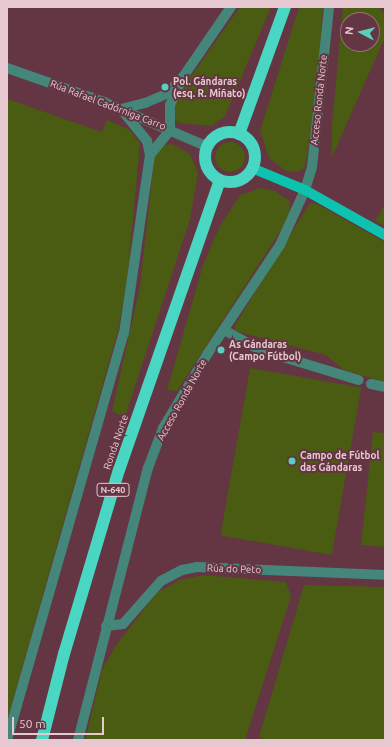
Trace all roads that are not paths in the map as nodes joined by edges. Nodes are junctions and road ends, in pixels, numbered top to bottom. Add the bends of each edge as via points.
1 (231, 7) edge
2 (285, 7) edge
3 (329, 7) edge
4 (7, 68) edge
5 (183, 77) junction
6 (121, 109) junction
7 (170, 130) junction
8 (239, 134) junction
9 (208, 146) junction
10 (150, 154) junction
11 (252, 168) junction
12 (220, 180) junction
13 (305, 190) junction
14 (385, 235) edge
15 (224, 330) junction
16 (358, 380) dead end
17 (371, 384) dead end
18 (385, 387) edge
19 (385, 575) edge
20 (106, 626) junction
21 (7, 740) edge
22 (42, 740) edge
23 (78, 740) edge

1 - 5 street
2 - 8 highway
3 - 13 street, Acceso Ronda Norte via 312,167
4 - 6 street, Rúa Rafael Cadórniga Carro
5 - 6 street via 168,93
5 - 7 street via 170,104
6 - 7 street, Rúa Rafael Cadórniga Carro
6 - 10 street via 147,141
7 - 9 street, Rúa Rafael Cadórniga Carro
7 - 10 street
8 - 9 highway via 225,133
8 - 11 highway via 251,145 254,160
9 - 12 highway via 208,169
10 - 21 street via 119,358
11 - 12 highway via 242,179 227,182
11 - 13 main road
12 - 22 highway, Ronda Norte / N-640 via 119,470 64,654
13 - 14 main road
13 - 15 street, Acceso Ronda Norte via 280,245
15 - 16 street via 260,350
15 - 20 street, Acceso Ronda Norte via 186,387 163,428 148,468
17 - 18 street
19 - 20 street, Rúa do Peto via 197,567 182,570 161,581 123,624
20 - 23 street, Acceso Ronda Norte

